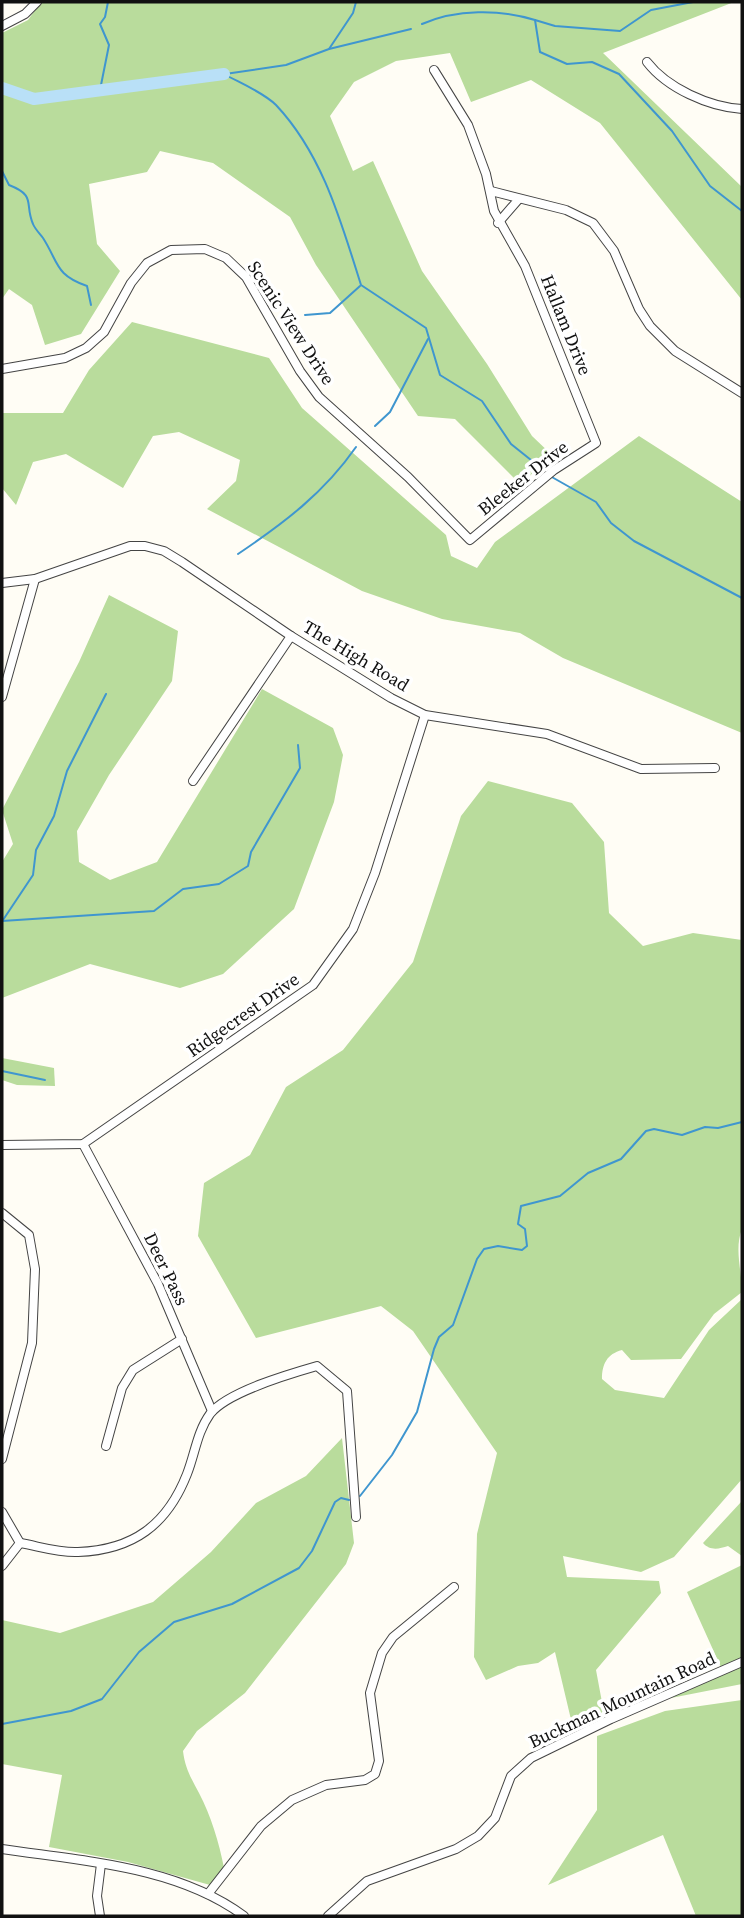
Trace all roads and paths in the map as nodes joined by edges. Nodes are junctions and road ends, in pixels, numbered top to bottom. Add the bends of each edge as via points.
1 (37, 2) edge
2 (2, 26) edge
3 (647, 62) dead end
4 (434, 70) dead end
5 (742, 109) edge
6 (491, 191) junction
7 (518, 200) junction
8 (498, 223) junction
9 (2, 369) edge
10 (742, 393) edge
11 (597, 443) joint
12 (470, 540) joint
13 (35, 579) junction
14 (2, 583) edge
15 (291, 636) junction
16 (2, 697) edge
17 (425, 715) junction
18 (715, 768) dead end
19 (193, 781) dead end
20 (83, 1144) junction
21 (2, 1145) edge
22 (2, 1213) edge
23 (182, 1339) junction
24 (212, 1412) junction
25 (106, 1446) dead end
26 (2, 1458) edge
27 (2, 1512) edge
28 (356, 1517) dead end
29 (19, 1543) junction
30 (2, 1566) edge
31 (454, 1587) dead end
32 (742, 1662) edge
33 (2, 1849) edge
34 (101, 1864) junction
35 (208, 1894) junction
36 (100, 1916) edge
37 (244, 1916) edge
38 (328, 1916) edge

1 - 2 street via 17,20
3 - 5 street via 658,76 717,106
4 - 6 street, Hallam Drive via 468,125
6 - 7 street
6 - 8 street, Hallam Drive
7 - 8 street
7 - 10 street via 580,215 593,223 614,251 650,326 675,351
8 - 11 street, Hallam Drive via 525,266
9 - 12 street, Scenic View Drive via 65,358 86,348 104,332 147,263 171,250 205,249 226,258 246,276 319,397
11 - 12 street, Bleeker Drive
13 - 14 street, The High Road
13 - 15 street, The High Road via 111,551 145,545 182,562
13 - 16 street
15 - 17 street, The High Road
15 - 19 street
17 - 18 street, The High Road via 547,734 641,769
17 - 20 street, Ridgecrest Drive via 353,929 313,985
20 - 21 street
20 - 23 street, Deer Pass
22 - 26 street via 29,1235 35,1269 32,1343
23 - 24 street, Deer Pass
23 - 25 street via 134,1370 122,1388
24 - 28 street via 259,1385 317,1366 347,1391
24 - 29 street via 171,1508 150,1530 125,1545 77,1552
27 - 29 street
29 - 30 street
31 - 35 street via 393,1637 382,1653 370,1693 379,1761 375,1773 365,1780 326,1785 292,1800 261,1826
32 - 38 street, Buckman Mountain Road via 531,1758 511,1776 495,1818 478,1836 456,1849 367,1881
33 - 34 street
34 - 35 street via 151,1874
34 - 36 street
35 - 37 street

